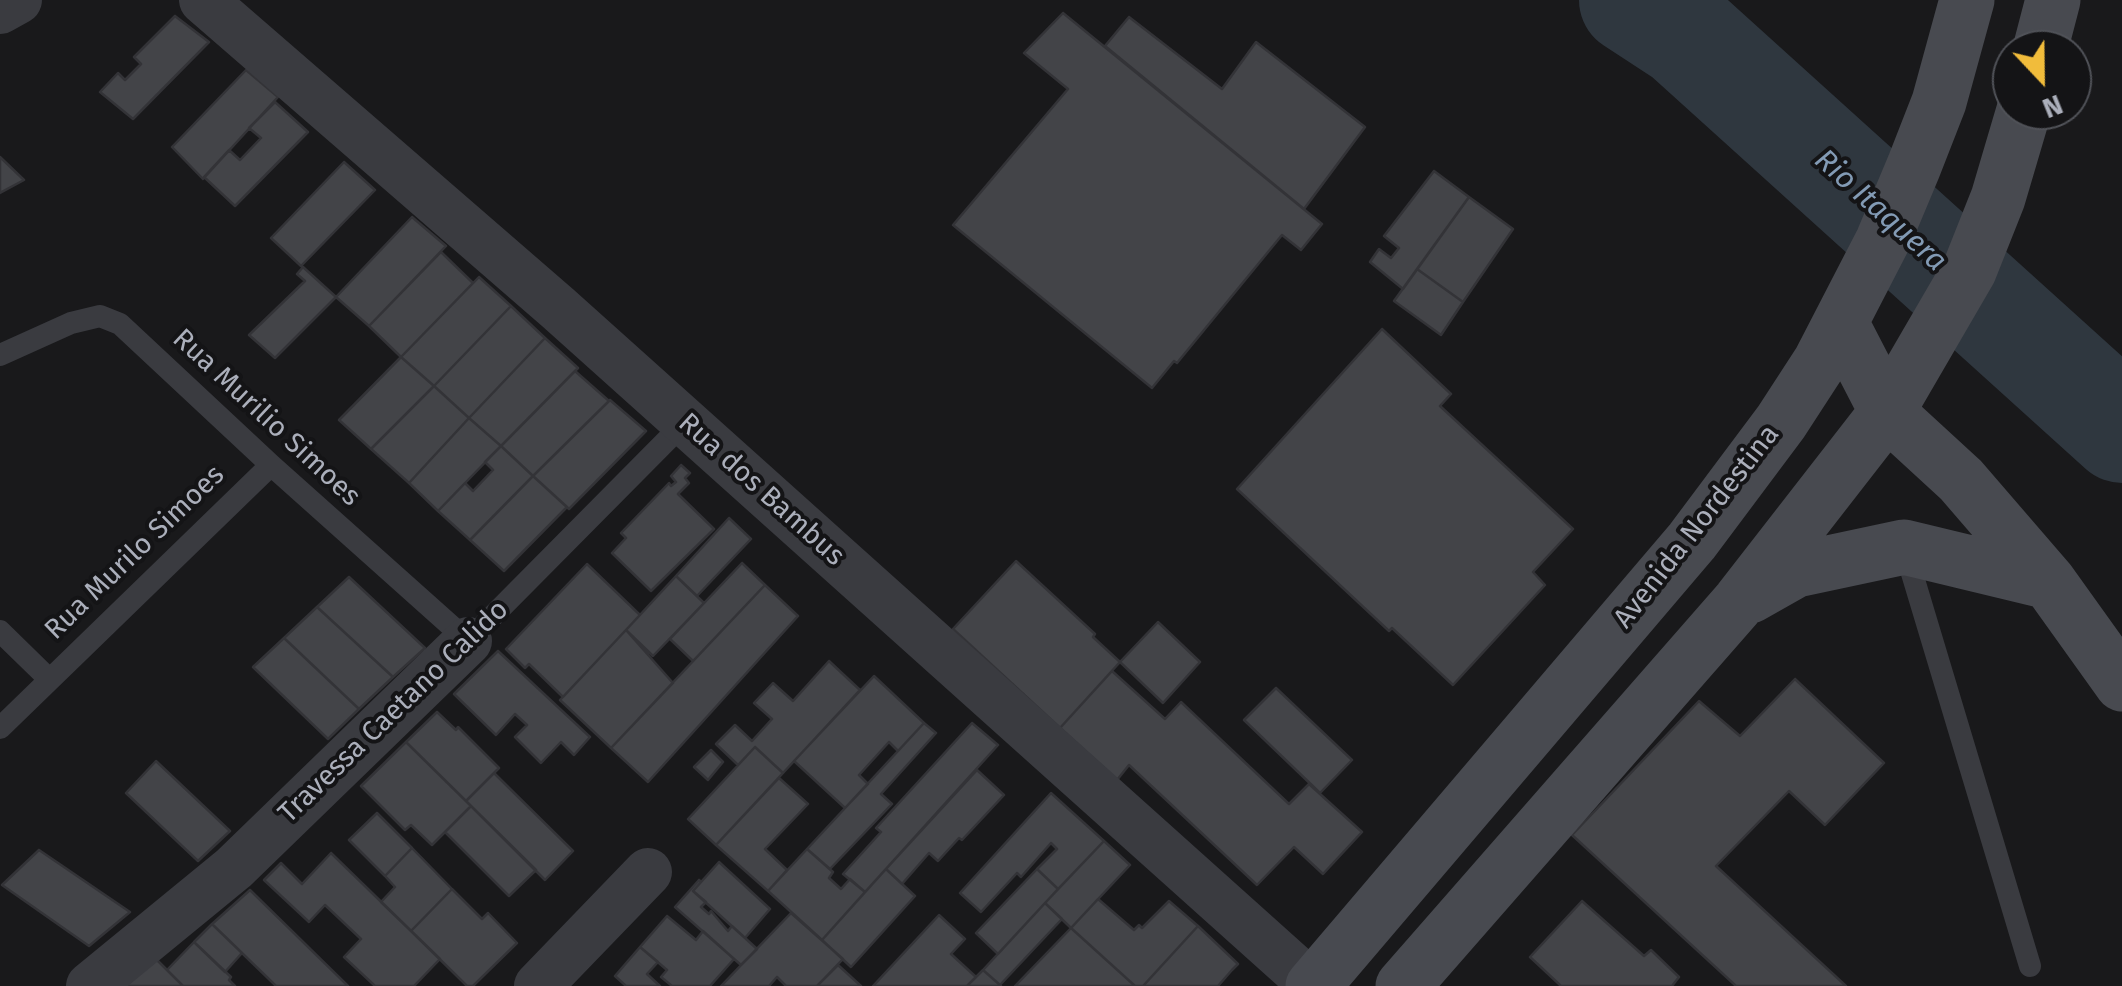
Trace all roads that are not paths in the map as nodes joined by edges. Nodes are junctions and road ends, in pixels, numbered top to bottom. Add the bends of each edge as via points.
1 (18, 0) edge
2 (203, 0) edge
3 (1967, 0) edge
4 (2053, 0) edge
5 (0, 10) edge
6 (2045, 30) edge
7 (2018, 130) edge
8 (1847, 311) junction
9 (0, 354) edge
10 (1887, 412) junction
11 (685, 422) junction
12 (271, 466) junction
13 (1904, 547) junction
14 (2049, 582) junction
15 (1740, 601) junction
16 (0, 632) edge
17 (468, 641) junction
18 (48, 678) junction
19 (2122, 684) edge
20 (0, 728) edge
21 (648, 872) dead end
22 (2030, 966) dead end
23 (90, 986) edge
24 (538, 986) edge
25 (1314, 986) edge
26 (1403, 986) edge

1 - 5 street
2 - 11 street, Rua dos Bambus
3 - 8 main road, Avenida Nordestina via 1938,102
4 - 6 main road
7 - 10 main road via 1969,270
8 - 10 main road
8 - 25 main road, Avenida Nordestina via 1781,422 1692,541
9 - 12 lane, Rua Murilio Simoes via 72,322 100,316 120,324
10 - 14 main road via 1961,480
10 - 15 main road
11 - 17 lane, Travessa Caetano Calido
11 - 25 street, Rua dos Bambus
12 - 17 lane, Rua Murilio Simoes
12 - 18 lane, Rua Murilo Simoes
13 - 14 main road
13 - 15 main road via 1796,570
13 - 22 lane
14 - 19 main road
15 - 26 main road
16 - 18 lane
17 - 23 street, Travessa Caetano Calido via 234,868
18 - 20 lane, Rua Murilo Simoes
21 - 24 street

